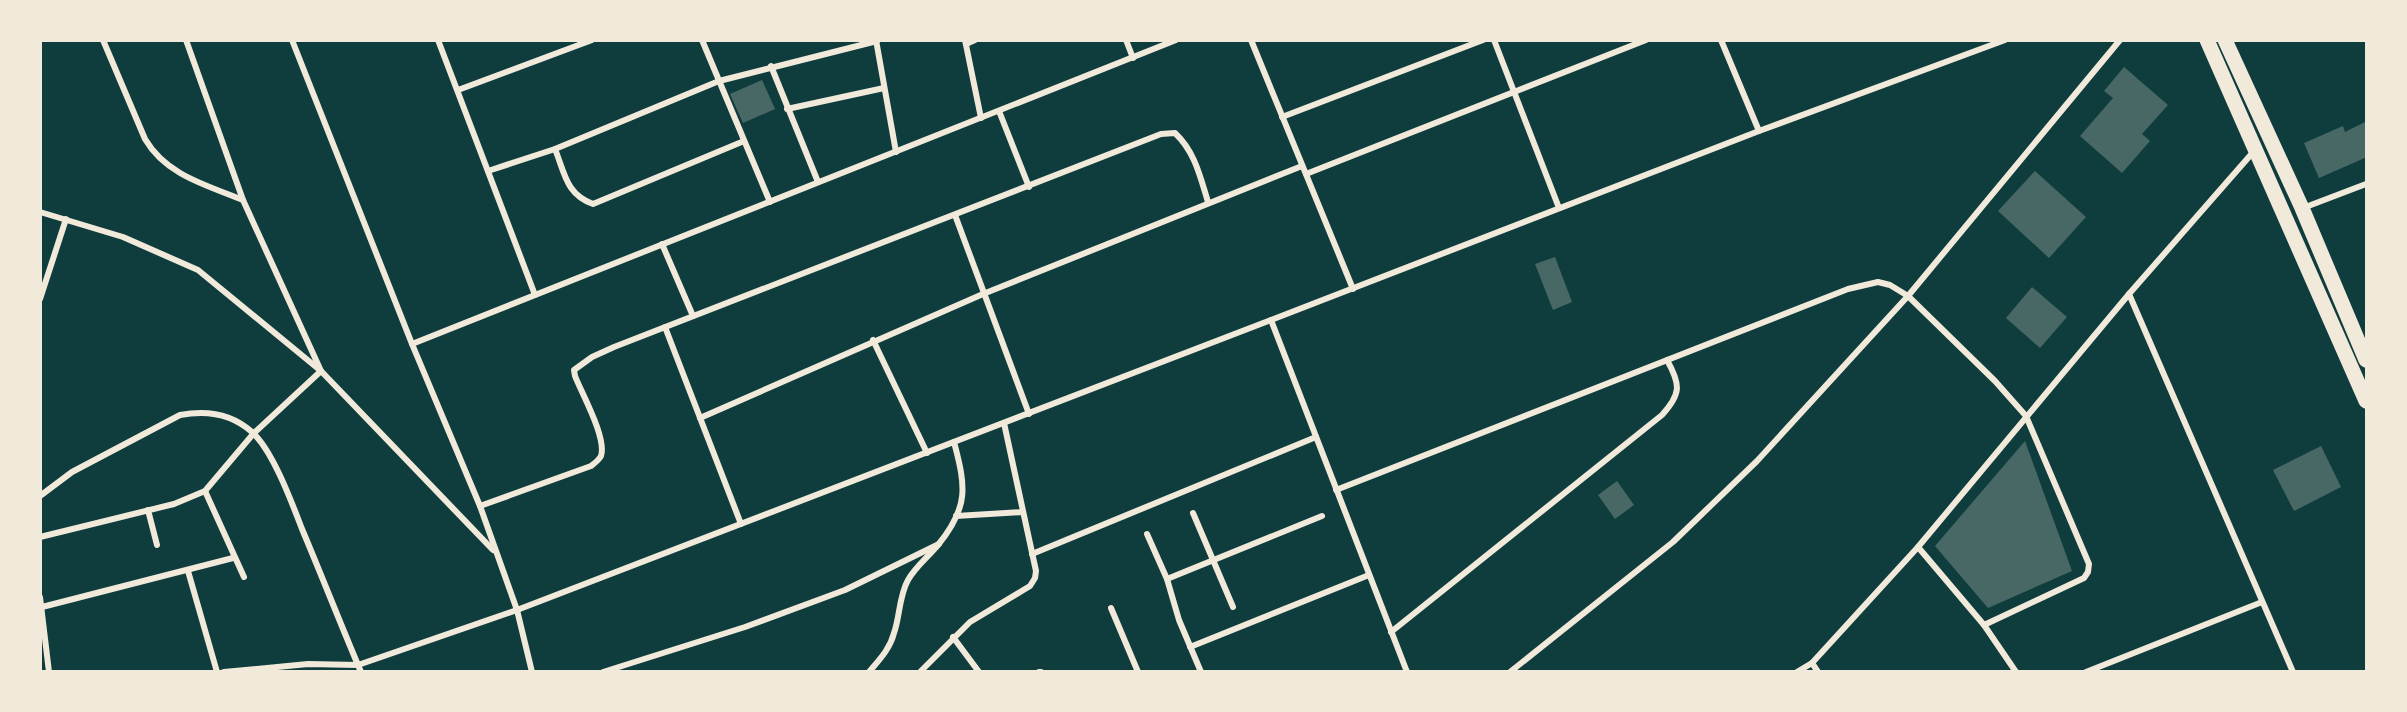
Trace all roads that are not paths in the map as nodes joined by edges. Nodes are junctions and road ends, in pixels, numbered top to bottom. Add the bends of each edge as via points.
1 (103, 40) edge
2 (186, 40) edge
3 (292, 40) edge
4 (438, 40) edge
5 (592, 40) edge
6 (702, 40) edge
7 (975, 40) edge
8 (1126, 40) edge
9 (1176, 40) edge
10 (1251, 40) edge
11 (1483, 40) edge
12 (1494, 40) edge
13 (1646, 40) edge
14 (1721, 40) edge
15 (2005, 40) edge
16 (2120, 40) edge
17 (2207, 40) edge
18 (2225, 40) edge
19 (876, 41) edge
20 (966, 42) edge
21 (1133, 58) junction
22 (771, 66) junction
23 (719, 81) junction
24 (884, 88) junction
25 (458, 90) junction
26 (1514, 93) junction
27 (787, 109) junction
28 (999, 111) junction
29 (1282, 117) junction
30 (981, 118) junction
31 (1759, 131) junction
32 (744, 141) junction
33 (555, 149) junction
34 (2255, 149) junction
35 (896, 152) junction
36 (1302, 166) junction
37 (488, 171) junction
38 (1306, 174) junction
39 (818, 182) junction
40 (2367, 184) edge
41 (1029, 187) junction
42 (243, 200) junction
43 (770, 202) junction
44 (1208, 202) junction
45 (1559, 208) junction
46 (2302, 208) junction
47 (40, 212) edge
48 (955, 215) junction
49 (66, 219) junction
50 (662, 244) junction
51 (1353, 289) junction
52 (984, 294) junction
53 (2129, 294) junction
54 (534, 295) junction
55 (1908, 296) junction
56 (40, 299) edge
57 (693, 316) junction
58 (1271, 320) junction
59 (665, 327) junction
60 (873, 340) junction
61 (412, 344) junction
62 (1667, 360) junction
63 (2367, 360) edge
64 (321, 371) junction
65 (2367, 401) edge
66 (1029, 414) junction
67 (2026, 416) junction
68 (700, 418) junction
69 (1004, 423) junction
70 (254, 434) junction
71 (1316, 437) junction
72 (954, 442) junction
73 (927, 453) junction
74 (1336, 490) junction
75 (205, 491) junction
76 (40, 496) edge
77 (480, 506) junction
78 (148, 510) junction
79 (1023, 512) junction
80 (1193, 513) dead end
81 (956, 516) junction
82 (1322, 516) dead end
83 (741, 524) junction
84 (1147, 534) dead end
85 (40, 537) edge
86 (939, 544) junction
87 (157, 545) dead end
88 (1918, 547) junction
89 (496, 553) junction
90 (1032, 554) junction
91 (233, 558) junction
92 (1213, 560) junction
93 (188, 571) junction
94 (1369, 575) junction
95 (244, 577) dead end
96 (1167, 579) junction
97 (40, 597) edge
98 (2262, 602) junction
99 (42, 607) junction
100 (1111, 608) dead end
101 (1233, 608) dead end
102 (517, 610) junction
103 (1984, 626) junction
104 (1392, 632) junction
105 (953, 637) junction
106 (1190, 647) junction
107 (44, 654) edge
108 (1812, 663) junction
109 (359, 668) edge
110 (267, 669) edge
111 (49, 672) edge
112 (217, 672) edge
113 (224, 672) edge
114 (532, 672) edge
115 (603, 672) edge
116 (869, 672) edge
117 (920, 672) edge
118 (979, 672) edge
119 (1138, 672) edge
120 (1201, 672) edge
121 (1407, 672) edge
122 (1510, 672) edge
123 (1797, 672) edge
124 (1818, 672) edge
125 (2016, 672) edge
126 (2086, 672) edge
127 (2293, 672) edge

1 - 42 street via 153,153 180,174
2 - 42 street
3 - 61 street
4 - 25 street
5 - 25 street
6 - 23 street
7 - 20 street
8 - 21 street
9 - 21 street
10 - 29 street
11 - 29 street
12 - 26 street
13 - 26 street
14 - 31 street
15 - 31 street
16 - 55 street
17 - 34 main road
18 - 46 main road
19 - 22 street
19 - 24 street
20 - 30 street
21 - 28 street
22 - 23 street
22 - 27 street
23 - 32 street
23 - 33 street
24 - 27 street
24 - 35 street
25 - 37 street
26 - 38 street
26 - 45 street
27 - 39 street
28 - 30 street
28 - 41 street
29 - 36 street
30 - 35 street
31 - 45 street
32 - 33 street via 593,204 572,192
32 - 43 street
33 - 37 street
34 - 53 street
34 - 65 main road
35 - 39 street
36 - 38 street
36 - 44 street
37 - 54 street
38 - 51 street
39 - 43 street
40 - 46 street
41 - 44 street via 1161,134 1175,133 1194,155
41 - 48 street
42 - 64 street
43 - 50 street
44 - 52 street
45 - 51 street
46 - 63 main road
47 - 49 street
48 - 52 street
48 - 57 street
49 - 56 street
49 - 64 street via 123,237 198,270
50 - 54 street
50 - 57 street
51 - 58 street
52 - 60 street
52 - 66 street
53 - 67 street
53 - 98 street
54 - 61 street
55 - 62 street via 1890,285 1867,283
55 - 67 street
55 - 122 street via 1732,487 1629,579
57 - 59 street
58 - 66 street
58 - 71 street
59 - 68 street
59 - 77 street via 592,357 574,370 599,433 600,458 591,466
60 - 68 street
60 - 73 street
61 - 77 street
62 - 74 street
62 - 104 street via 1678,389 1674,402 1662,415
64 - 70 street
64 - 89 street
66 - 69 street
67 - 88 street
67 - 103 street via 2089,564 2088,572 2084,578
68 - 83 street
69 - 72 street
69 - 79 street
70 - 75 street
70 - 76 street via 235,419 194,412 180,415 72,472
70 - 109 street via 282,479
71 - 74 street
71 - 90 street
72 - 73 street
72 - 81 street via 964,491
73 - 83 street
74 - 94 street
75 - 78 street
75 - 91 street
77 - 89 street
78 - 85 street
78 - 87 street
79 - 81 street
79 - 90 street
80 - 92 street
81 - 86 street
82 - 92 street
83 - 102 street
84 - 96 street
86 - 115 street via 845,590
86 - 116 street via 909,577 892,640
88 - 103 street
88 - 108 street
89 - 102 street
90 - 105 street via 1036,571 1030,586 984,612
91 - 93 street
91 - 95 street
92 - 96 street
92 - 101 street
93 - 99 street
93 - 112 street
94 - 104 street
94 - 106 street
96 - 106 street
97 - 99 street
98 - 126 street
98 - 127 street
99 - 107 street
100 - 119 street
102 - 109 street
102 - 114 street
103 - 125 street
104 - 121 street
105 - 117 street
105 - 118 street
106 - 120 street
107 - 111 street
108 - 123 street
108 - 124 street
109 - 110 street via 332,663
110 - 113 street

